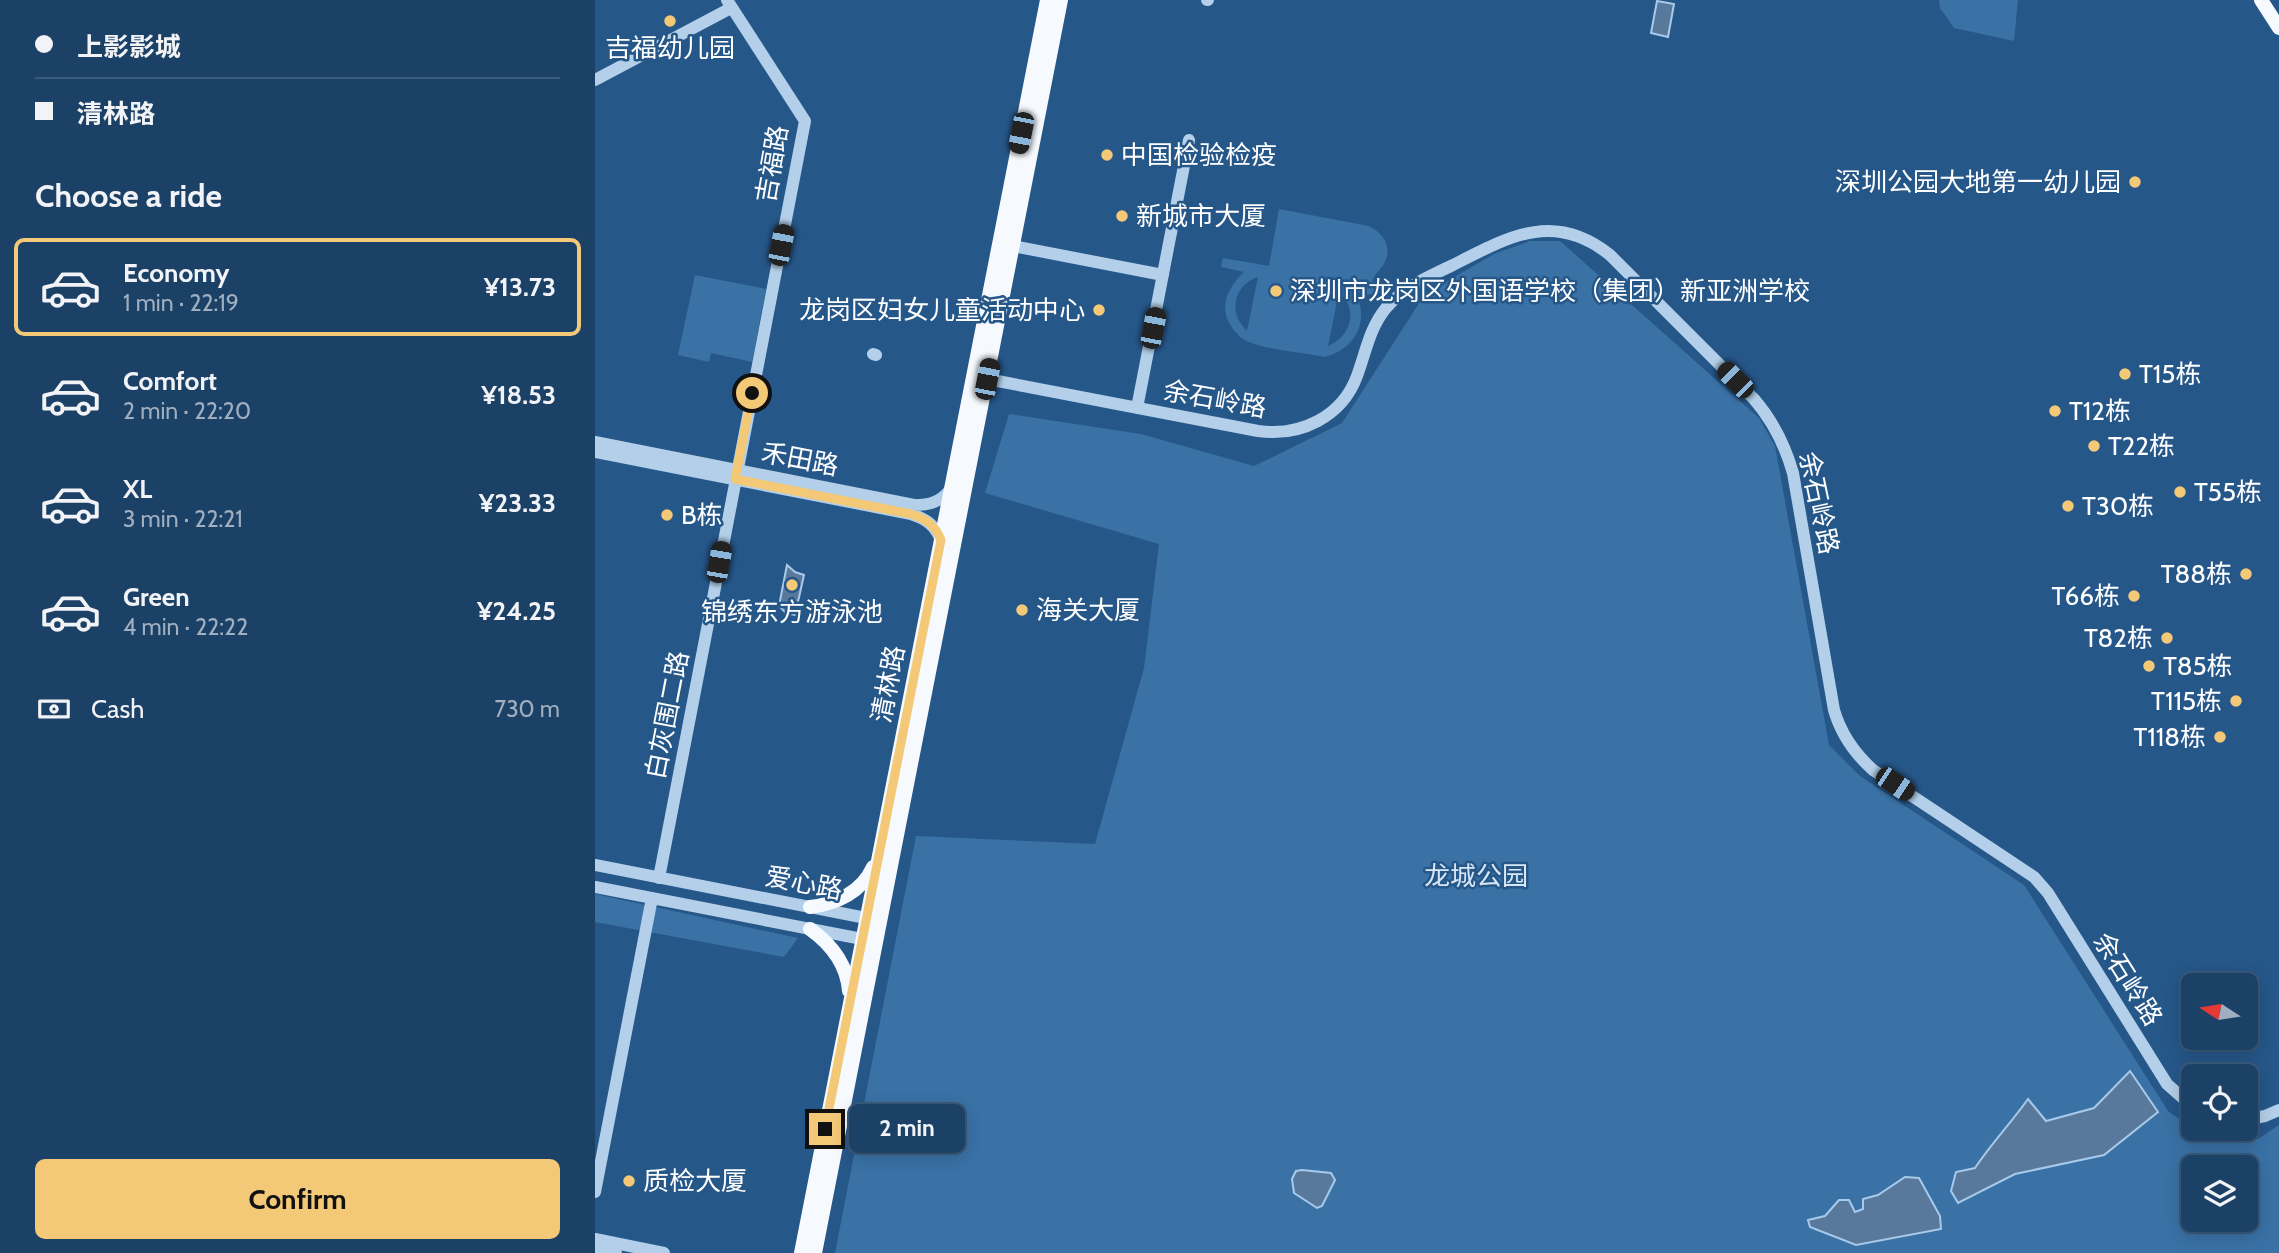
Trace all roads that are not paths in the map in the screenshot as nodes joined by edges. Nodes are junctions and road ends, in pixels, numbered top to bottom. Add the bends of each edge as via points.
1 (1047, 0) edge
2 (1061, 0) edge
3 (2261, 0) edge
4 (729, 4) edge
5 (2279, 28) edge
6 (595, 80) edge
7 (1189, 140) dead end
8 (1013, 246) junction
9 (1163, 275) junction
10 (987, 379) junction
11 (1137, 408) junction
12 (595, 442) edge
13 (595, 452) edge
14 (736, 475) junction
15 (950, 490) junction
16 (941, 540) junction
17 (879, 856) junction
18 (595, 865) edge
19 (659, 878) junction
20 (595, 887) edge
21 (652, 898) junction
22 (810, 907) junction
23 (866, 918) junction
24 (810, 929) junction
25 (879, 931) junction
26 (862, 939) junction
27 (849, 1005) junction
28 (2181, 1096) edge
29 (2279, 1110) edge
30 (2258, 1117) edge
31 (595, 1192) edge
32 (595, 1239) edge
33 (595, 1249) edge
34 (616, 1253) edge
35 (664, 1253) edge
36 (801, 1253) edge
37 (815, 1253) edge

1 - 15 main road, 清林路
2 - 8 main road, 清林路
3 - 5 main road
4 - 6 street
4 - 14 street, 吉福路 via 805,121
7 - 9 street
8 - 9 street
8 - 10 main road, 清林路
9 - 11 street
10 - 11 street, 余石岭路
10 - 25 main road, 清林路
11 - 28 street, 余石岭路 via 1258,432 1299,429 1342,402 1358,375 1376,323 1410,286 1523,233 1564,232 1602,249 1754,398 1781,439 1793,473 1834,710 1852,747 1873,769 2041,885 2167,1084
12 - 14 street, 禾田路
13 - 14 street, 禾田路
14 - 15 street, 禾田路 via 914,505 935,503
14 - 16 street, 禾田路 via 911,514 930,523
14 - 19 street, 白灰围二路
15 - 16 main road, 清林路
16 - 17 main road, 清林路
17 - 22 main road via 859,887 834,902
17 - 23 main road, 清林路
18 - 19 street, 爱心路
19 - 22 street, 爱心路
20 - 21 street, 爱心路
21 - 24 street, 爱心路
21 - 31 street
22 - 23 street, 爱心路
23 - 25 street, 爱心路
23 - 26 main road, 清林路
24 - 26 street, 爱心路
24 - 27 main road via 837,956 848,985
25 - 26 street
25 - 37 main road, 清林路
26 - 27 main road, 清林路
27 - 36 main road, 清林路
29 - 30 street
32 - 35 street
33 - 34 street

